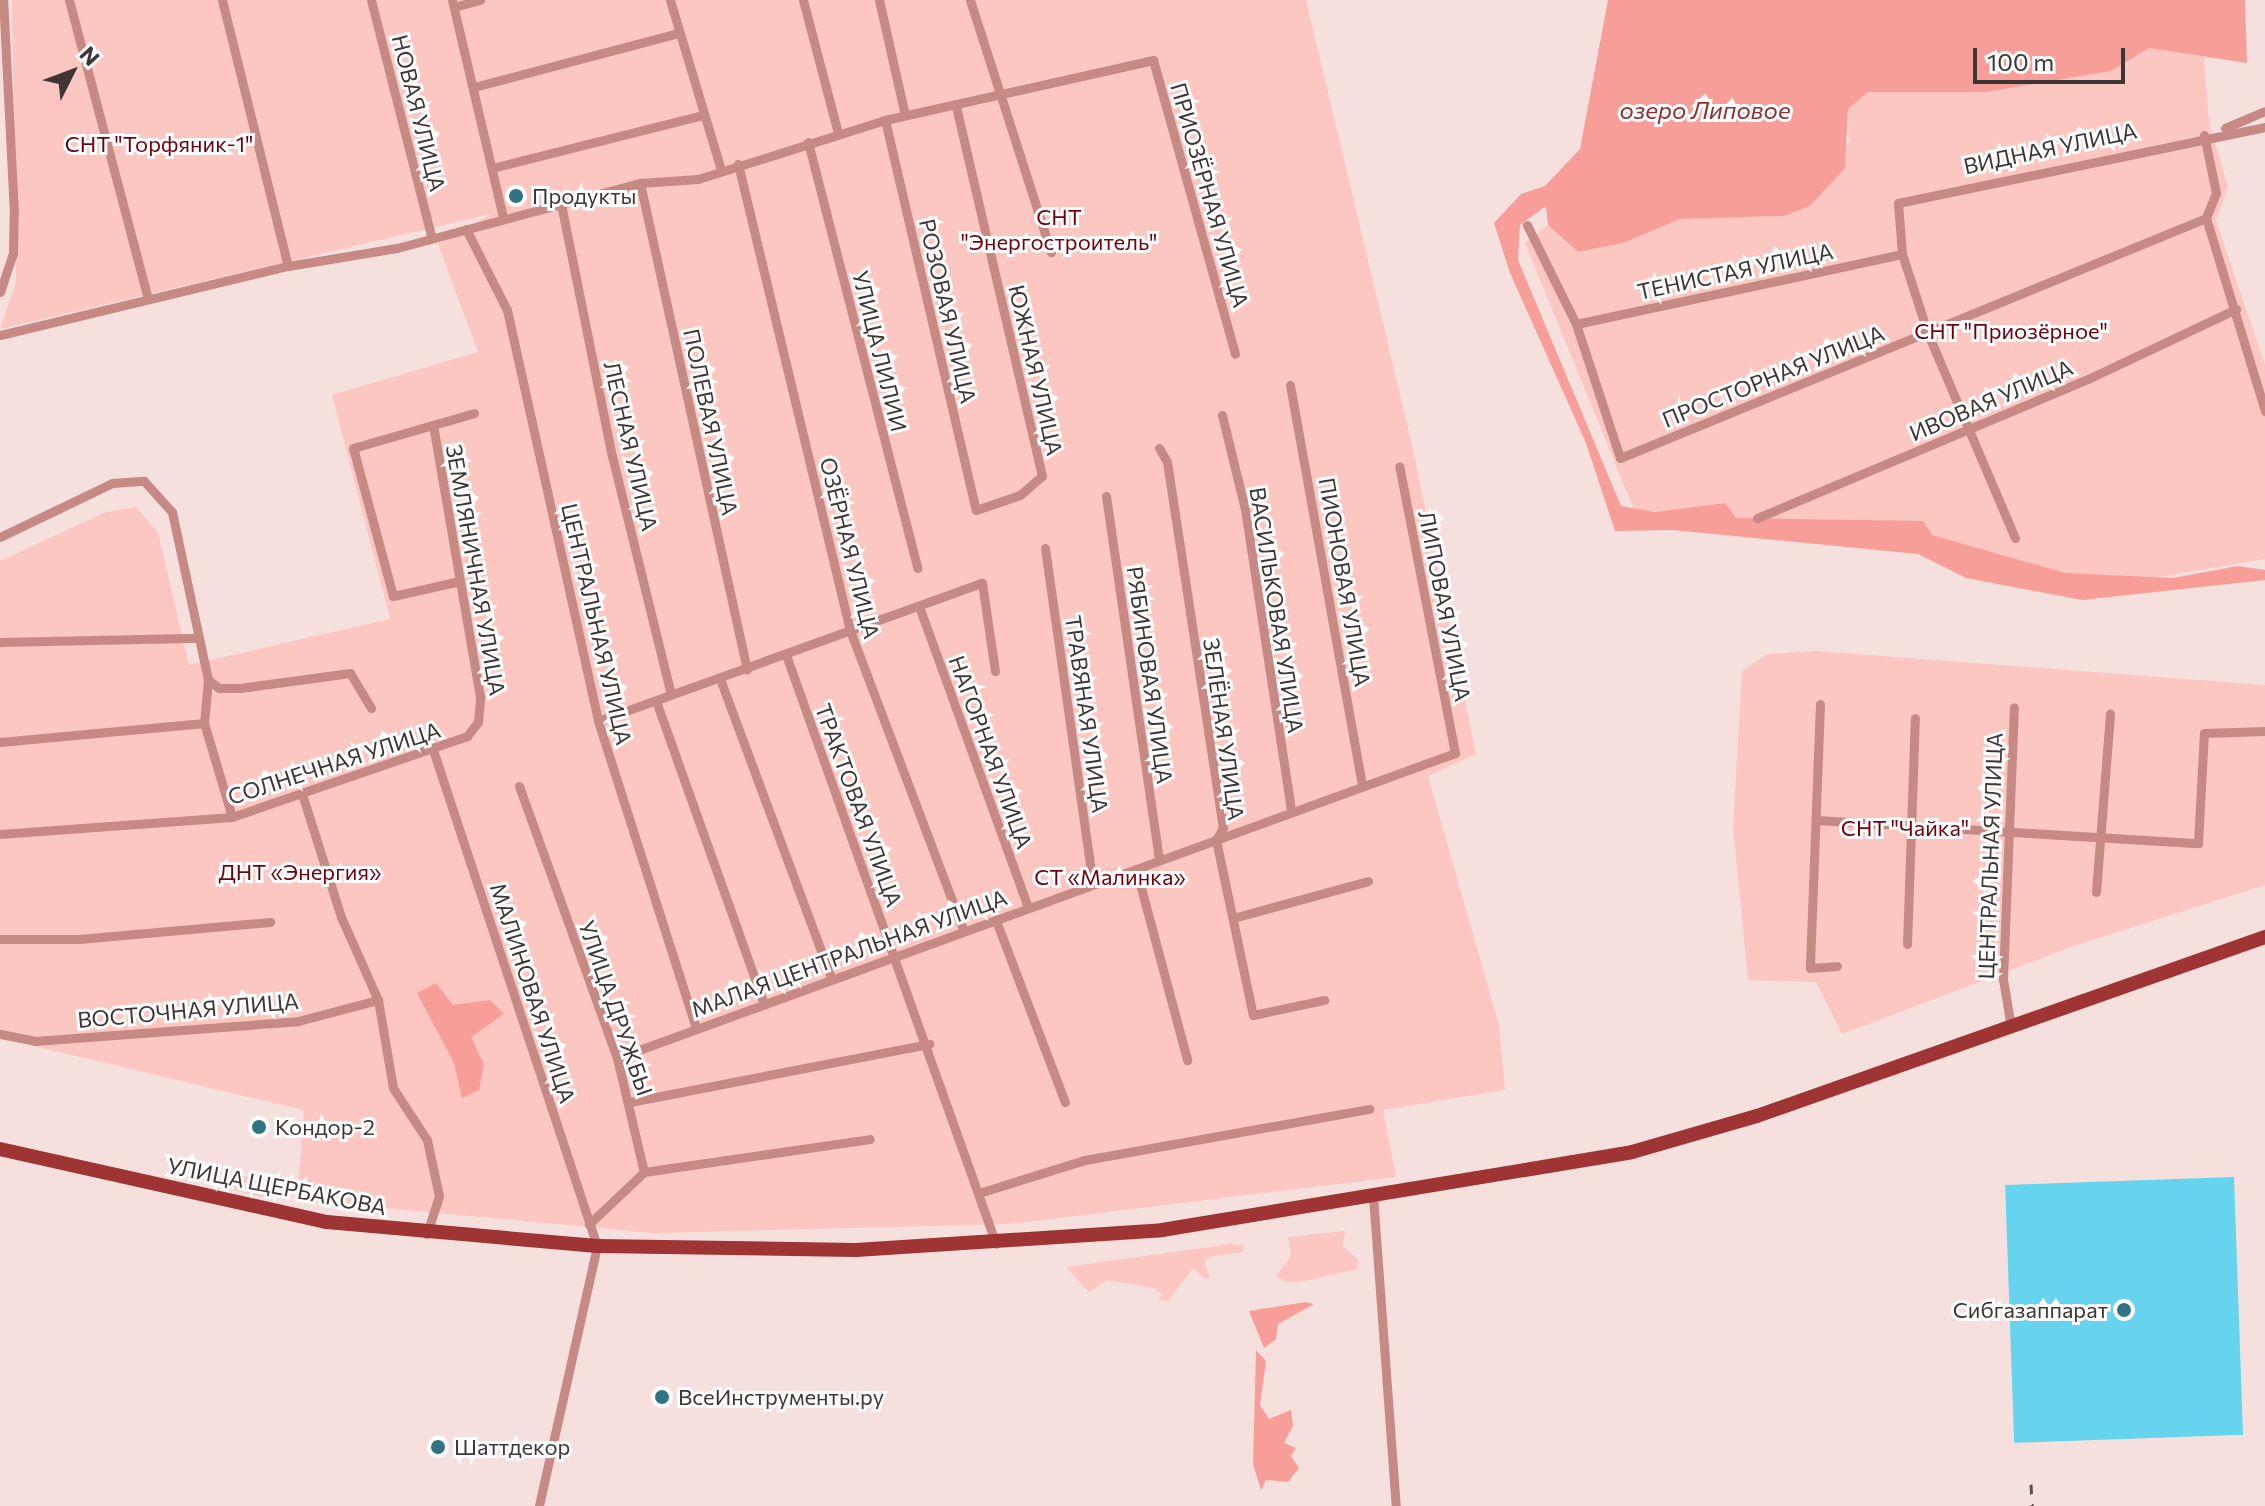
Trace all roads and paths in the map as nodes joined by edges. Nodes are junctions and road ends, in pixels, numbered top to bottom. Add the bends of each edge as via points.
1 (3, 0) edge
2 (69, 0) edge
3 (222, 0) edge
4 (371, 0) edge
5 (480, 0) edge
6 (670, 0) edge
7 (803, 0) edge
8 (879, 0) edge
9 (970, 0) edge
10 (453, 3) edge
11 (678, 33) junction
12 (474, 87) junction
13 (998, 94) junction
14 (956, 105) junction
15 (2265, 111) edge
16 (703, 115) junction
17 (905, 115) junction
18 (885, 120) junction
19 (2265, 127) edge
20 (838, 133) junction
21 (2208, 134) junction
22 (808, 142) junction
23 (738, 164) junction
24 (492, 168) junction
25 (721, 170) junction
26 (640, 183) junction
27 (561, 204) junction
28 (503, 218) junction
29 (2206, 218) junction
30 (1527, 225) dead end
31 (466, 229) junction
32 (431, 236) junction
33 (1051, 252) dead end
34 (1902, 254) junction
35 (288, 266) junction
36 (0, 292) edge
37 (148, 299) junction
38 (2236, 309) junction
39 (1576, 324) junction
40 (1928, 334) junction
41 (0, 335) edge
42 (1235, 354) dead end
43 (1290, 385) dead end
44 (2265, 411) edge
45 (474, 413) dead end
46 (1222, 415) dead end
47 (433, 425) junction
48 (1967, 429) junction
49 (1159, 448) dead end
50 (1399, 466) dead end
51 (1106, 496) dead end
52 (976, 510) joint
53 (1757, 518) dead end
54 (0, 537) edge
55 (2015, 538) dead end
56 (1045, 548) dead end
57 (917, 568) dead end
58 (460, 581) junction
59 (920, 609) junction
60 (851, 633) junction
61 (199, 638) junction
62 (0, 642) edge
63 (786, 655) junction
64 (747, 669) junction
65 (995, 671) dead end
66 (720, 679) junction
67 (208, 680) junction
68 (671, 695) junction
69 (656, 701) junction
70 (1820, 704) dead end
71 (2014, 707) dead end
72 (371, 708) dead end
73 (2110, 714) dead end
74 (1915, 718) dead end
75 (598, 721) junction
76 (478, 722) joint
77 (204, 723) junction
78 (2265, 731) edge
79 (0, 742) edge
80 (433, 750) junction
81 (1455, 753) joint
82 (519, 786) dead end
83 (1362, 786) junction
84 (302, 794) junction
85 (1291, 811) junction
86 (232, 817) junction
87 (1817, 820) junction
88 (1912, 826) junction
89 (0, 834) edge
90 (2007, 834) junction
91 (2100, 835) junction
92 (1216, 840) junction
93 (1159, 860) junction
94 (1136, 869) junction
95 (1368, 881) dead end
96 (1093, 884) junction
97 (2096, 892) dead end
98 (1028, 907) junction
99 (995, 918) junction
100 (1233, 918) junction
101 (270, 922) dead end
102 (2265, 927) edge
103 (963, 930) junction
104 (2265, 937) edge
105 (0, 939) edge
106 (1907, 944) dead end
107 (2265, 946) edge
108 (895, 957) junction
109 (1837, 966) dead end
110 (832, 980) junction
111 (2103, 994) junction
112 (378, 1000) junction
113 (1324, 1000) dead end
114 (764, 1004) junction
115 (2011, 1027) junction
116 (696, 1028) junction
117 (0, 1034) edge
118 (929, 1044) junction
119 (617, 1058) junction
120 (1187, 1060) dead end
121 (630, 1102) junction
122 (1065, 1102) dead end
123 (1369, 1109) dead end
124 (870, 1139) dead end
125 (0, 1149) edge
126 (644, 1172) junction
127 (982, 1192) junction
128 (1373, 1196) junction
129 (589, 1224) junction
130 (427, 1234) junction
131 (996, 1244) junction
132 (597, 1246) junction
133 (539, 1506) edge
134 (1396, 1506) edge

1 - 36 street via 14,214 13,253
2 - 37 street
3 - 35 street
4 - 32 street, НОВАЯ УЛИЦА
5 - 10 street
6 - 11 street
7 - 20 street
8 - 17 street
9 - 13 street
10 - 12 street
11 - 12 street
11 - 16 street
12 - 24 street
13 - 14 street
13 - 33 street
13 - 42 street, ПРИОЗЁРНАЯ УЛИЦА via 1153,60
14 - 17 street
14 - 52 street, ЮЖНАЯ УЛИЦА via 1042,476 1020,495
15 - 21 street
16 - 24 street
16 - 25 street
17 - 18 street
18 - 20 street
18 - 52 street, РОЗОВАЯ УЛИЦА
19 - 21 street
20 - 22 street
21 - 29 street via 2216,193
21 - 34 street, ВИДНАЯ УЛИЦА via 1898,203
22 - 23 street
22 - 57 street, УЛИЦА ЛИЛИИ
23 - 25 street
23 - 60 street, ОЗЁРНАЯ УЛИЦА
24 - 28 street
25 - 26 street
26 - 27 street
26 - 64 street, ПОЛЕВАЯ УЛИЦА
27 - 28 street
27 - 68 street, ЛЕСНАЯ УЛИЦА via 612,456
28 - 31 street
29 - 38 street
29 - 40 street, ПРОСТОРНАЯ УЛИЦА
30 - 39 street
31 - 32 street
31 - 75 street, ЦЕНТРАЛЬНАЯ УЛИЦА via 507,310
32 - 35 street
34 - 39 street, ТЕНИСТАЯ УЛИЦА
34 - 40 street
35 - 37 street
37 - 41 street
38 - 44 street
38 - 48 street, ИВОВАЯ УЛИЦА
39 - 40 street, ПРОСТОРНАЯ УЛИЦА via 1620,458
40 - 48 street
43 - 83 street, ПИОНОВАЯ УЛИЦА
45 - 47 street
46 - 85 street, ВАСИЛЬКОВАЯ УЛИЦА via 1245,509
47 - 58 street, ЗЕМЛЯНИЧНАЯ УЛИЦА
47 - 58 street via 353,448 393,596
48 - 53 street, ИВОВАЯ УЛИЦА
48 - 55 street
49 - 92 street, ЗЕЛЁНАЯ УЛИЦА via 1167,462 1220,812
50 - 81 street, ЛИПОВАЯ УЛИЦА
51 - 93 street, РЯБИНОВАЯ УЛИЦА
54 - 61 street via 112,483 144,481 172,512
56 - 96 street, ТРАВЯНАЯ УЛИЦА
58 - 76 street, ЗЕМЛЯНИЧНАЯ УЛИЦА via 480,697
59 - 60 street
59 - 65 street via 982,583
59 - 98 street, НАГОРНАЯ УЛИЦА
60 - 63 street
60 - 103 street, ОЗЁРНАЯ УЛИЦА
61 - 62 street
61 - 67 street
63 - 64 street
63 - 108 street, ТРАКТОВАЯ УЛИЦА
64 - 66 street
66 - 68 street
66 - 110 street
67 - 72 street via 219,688 240,688 350,673
67 - 77 street
68 - 69 street
69 - 75 street
69 - 114 street
70 - 87 street
71 - 90 street, ЦЕНТРАЛЬНАЯ УЛИЦА
73 - 91 street
74 - 88 street
75 - 116 street, ЦЕНТРАЛЬНАЯ УЛИЦА
76 - 80 street, СОЛНЕЧНАЯ УЛИЦА via 461,741
77 - 79 street
77 - 86 street
78 - 91 street via 2204,733 2198,843
80 - 84 street, СОЛНЕЧНАЯ УЛИЦА
80 - 129 street, МАЛИНОВАЯ УЛИЦА
81 - 83 street, МАЛАЯ ЦЕНТРАЛЬНАЯ УЛИЦА
82 - 119 street, УЛИЦА ДРУЖБЫ
83 - 85 street, МАЛАЯ ЦЕНТРАЛЬНАЯ УЛИЦА
84 - 86 street, СОЛНЕЧНАЯ УЛИЦА
84 - 112 street via 341,917
85 - 92 street, МАЛАЯ ЦЕНТРАЛЬНАЯ УЛИЦА
86 - 89 street, СОЛНЕЧНАЯ УЛИЦА
87 - 88 street
87 - 109 street via 1810,968
88 - 90 street
88 - 106 street
90 - 91 street
90 - 115 street, ЦЕНТРАЛЬНАЯ УЛИЦА via 2004,1006
91 - 97 street
92 - 93 street, МАЛАЯ ЦЕНТРАЛЬНАЯ УЛИЦА
92 - 100 street, ЗЕЛЁНАЯ УЛИЦА
93 - 94 street, МАЛАЯ ЦЕНТРАЛЬНАЯ УЛИЦА
94 - 96 street, МАЛАЯ ЦЕНТРАЛЬНАЯ УЛИЦА
94 - 120 street
95 - 100 street
96 - 98 street, МАЛАЯ ЦЕНТРАЛЬНАЯ УЛИЦА
98 - 99 street, МАЛАЯ ЦЕНТРАЛЬНАЯ УЛИЦА
99 - 103 street, МАЛАЯ ЦЕНТРАЛЬНАЯ УЛИЦА
99 - 122 street
100 - 113 street, ЗЕЛЁНАЯ УЛИЦА via 1253,1015
101 - 105 street via 79,939
102 - 111 main road via 2154,966
103 - 108 street, МАЛАЯ ЦЕНТРАЛЬНАЯ УЛИЦА
104 - 111 main road
107 - 111 main road via 2165,981
108 - 110 street, МАЛАЯ ЦЕНТРАЛЬНАЯ УЛИЦА
108 - 118 street, ТРАКТОВАЯ УЛИЦА
110 - 114 street, МАЛАЯ ЦЕНТРАЛЬНАЯ УЛИЦА
111 - 115 main road, УЛИЦА ЩЕРБАКОВА
112 - 117 street, ВОСТОЧНАЯ УЛИЦА via 298,1021 35,1041
112 - 130 street via 393,1088 427,1140 439,1196
114 - 116 street, МАЛАЯ ЦЕНТРАЛЬНАЯ УЛИЦА
115 - 128 main road, УЛИЦА ЩЕРБАКОВА via 1757,1116 1632,1152
116 - 119 street, МАЛАЯ ЦЕНТРАЛЬНАЯ УЛИЦА
118 - 121 street
118 - 127 street, ТРАКТОВАЯ УЛИЦА
119 - 121 street, УЛИЦА ДРУЖБЫ
121 - 126 street, УЛИЦА ДРУЖБЫ
123 - 127 street via 1085,1160
124 - 126 street
125 - 130 main road, УЛИЦА ЩЕРБАКОВА via 257,1208
126 - 129 street
127 - 131 street, ТРАКТОВАЯ УЛИЦА
128 - 131 main road, УЛИЦА ЩЕРБАКОВА via 1162,1230
128 - 134 street
129 - 132 street, МАЛИНОВАЯ УЛИЦА
130 - 132 main road, УЛИЦА ЩЕРБАКОВА
131 - 132 main road, УЛИЦА ЩЕРБАКОВА via 856,1250
132 - 133 street

